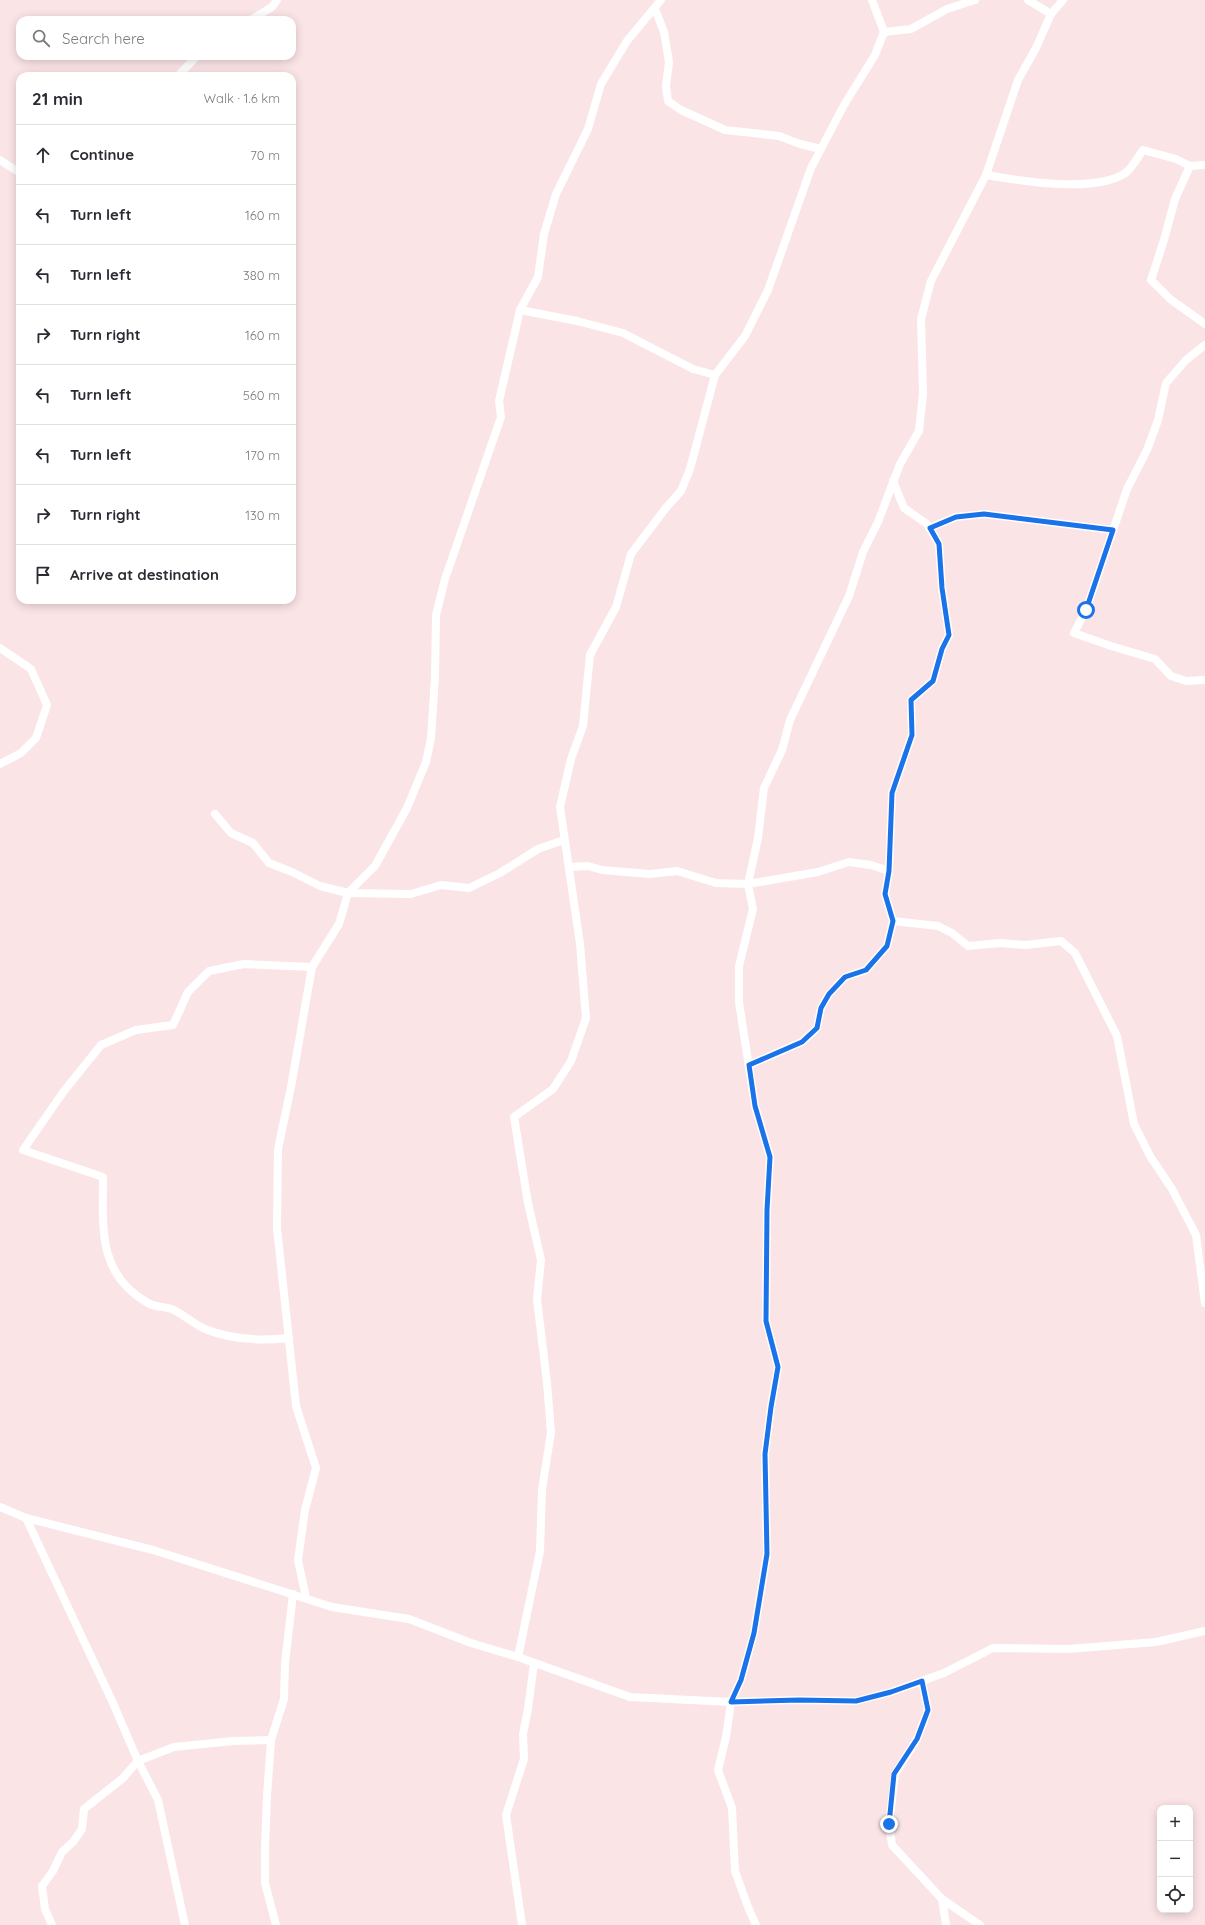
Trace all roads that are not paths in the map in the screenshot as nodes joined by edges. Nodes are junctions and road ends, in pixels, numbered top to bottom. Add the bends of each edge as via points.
1 (277, 0) edge
2 (661, 0) edge
3 (872, 0) edge
4 (975, 0) edge
5 (1028, 0) edge
6 (1063, 0) edge
7 (655, 9) junction
8 (1051, 14) junction
9 (257, 16) edge
10 (884, 32) junction
11 (193, 60) edge
12 (182, 72) edge
13 (821, 149) junction
14 (0, 160) edge
15 (1205, 164) edge
16 (1190, 166) junction
17 (16, 170) edge
18 (986, 175) junction
19 (520, 310) junction
20 (1205, 324) edge
21 (1205, 346) edge
22 (715, 375) junction
23 (893, 481) junction
24 (930, 528) junction
25 (1113, 530) junction
26 (0, 648) edge
27 (1205, 680) edge
28 (0, 764) edge
29 (215, 814) dead end
30 (564, 840) junction
31 (570, 868) junction
32 (889, 871) junction
33 (748, 884) junction
34 (348, 893) junction
35 (893, 921) junction
36 (312, 967) junction
37 (749, 1065) junction
38 (1205, 1303) edge
39 (289, 1338) junction
40 (0, 1507) edge
41 (26, 1518) junction
42 (293, 1594) junction
43 (306, 1598) junction
44 (1205, 1631) edge
45 (518, 1657) junction
46 (534, 1663) junction
47 (922, 1681) junction
48 (731, 1702) junction
49 (271, 1740) junction
50 (138, 1761) junction
51 (942, 1899) junction
52 (52, 1925) edge
53 (185, 1925) edge
54 (276, 1925) edge
55 (522, 1925) edge
56 (756, 1925) edge
57 (946, 1925) edge
58 (980, 1925) edge

1 - 9 street via 272,7
2 - 7 street
3 - 10 street
4 - 10 street via 947,9 911,29
5 - 8 street
6 - 8 street
7 - 13 street via 664,32 669,62 666,86 668,101 681,110 725,130 779,136
7 - 19 street via 627,41 601,84 588,129 556,194 544,234 538,277
8 - 18 street via 1018,80
10 - 13 street via 875,55
11 - 12 street
13 - 22 street via 811,168 768,290 745,336
14 - 17 street
15 - 16 street
16 - 18 street via 1176,159 1143,150 1125,174 1100,183 1032,182
16 - 20 street via 1175,199 1151,280 1170,299
18 - 23 street via 932,281 921,319 924,394 919,431
19 - 22 street via 623,333 693,369
19 - 34 street via 499,401 501,417 445,579 436,615 431,738 426,762 407,808 375,866
21 - 25 street via 1186,360 1166,383 1158,420 1147,450 1127,489
22 - 30 street via 690,469 681,491 631,554 616,608 590,655 583,726 571,759 560,807
23 - 24 street via 904,508
23 - 33 street via 878,522 863,552 849,596 790,720 782,750 764,788 758,838
24 - 25 street via 956,517 984,514
24 - 32 street via 939,544 949,635 942,649 933,681 911,700 912,735 892,793
25 - 27 street via 1086,610 1074,633 1155,659 1171,676 1186,681
26 - 28 street via 31,669 47,705 36,738 20,753
29 - 34 street via 232,833 253,843 269,863 320,886
30 - 31 street
30 - 34 street via 538,849 500,873 469,888 441,885 412,894
31 - 33 street via 588,866 602,870 650,874 677,871 716,883
31 - 45 street via 586,1018 571,1061 553,1089 514,1117 528,1204 541,1260 537,1299 551,1432 542,1490 540,1551
32 - 33 street via 849,862 818,872
32 - 35 street via 885,894
33 - 37 street via 753,909 739,966 739,1002
34 - 36 street via 339,924
35 - 37 street via 887,946 866,970 845,977 829,994 821,1008 817,1028 802,1042
35 - 38 street via 938,926 968,946 1000,943 1025,945 1061,941 1075,953 1116,1036 1134,1124 1196,1235
36 - 39 street via 278,1149 277,1228
36 - 39 street via 244,964 210,971 188,992 173,1025 136,1030 101,1045 64,1091 23,1150 103,1177 103,1232 107,1256 118,1278 133,1293 150,1304 173,1309 206,1329 238,1338 266,1341
37 - 48 street via 755,1106 770,1157 766,1321 778,1367 765,1454 767,1554 754,1633 741,1680
39 - 43 street via 296,1406 316,1468 304,1510 298,1560
40 - 41 street
41 - 42 street via 153,1550
41 - 50 street
42 - 43 street
42 - 49 street via 285,1663 284,1699
43 - 45 street via 332,1607 409,1619 471,1643
44 - 47 street via 1156,1642 1068,1649 994,1648 944,1674
45 - 46 street
46 - 48 street via 630,1697
46 - 55 street via 523,1734 524,1759 506,1815
47 - 48 street via 856,1701
47 - 51 street via 928,1710 917,1739 894,1774 889,1824 892,1845
48 - 56 street via 718,1770 732,1808 735,1871
49 - 50 street via 174,1747
49 - 54 street via 264,1848 265,1883
50 - 52 street via 123,1778 84,1809 82,1829 62,1852 42,1886 45,1908
50 - 53 street via 158,1800
51 - 57 street
51 - 58 street

